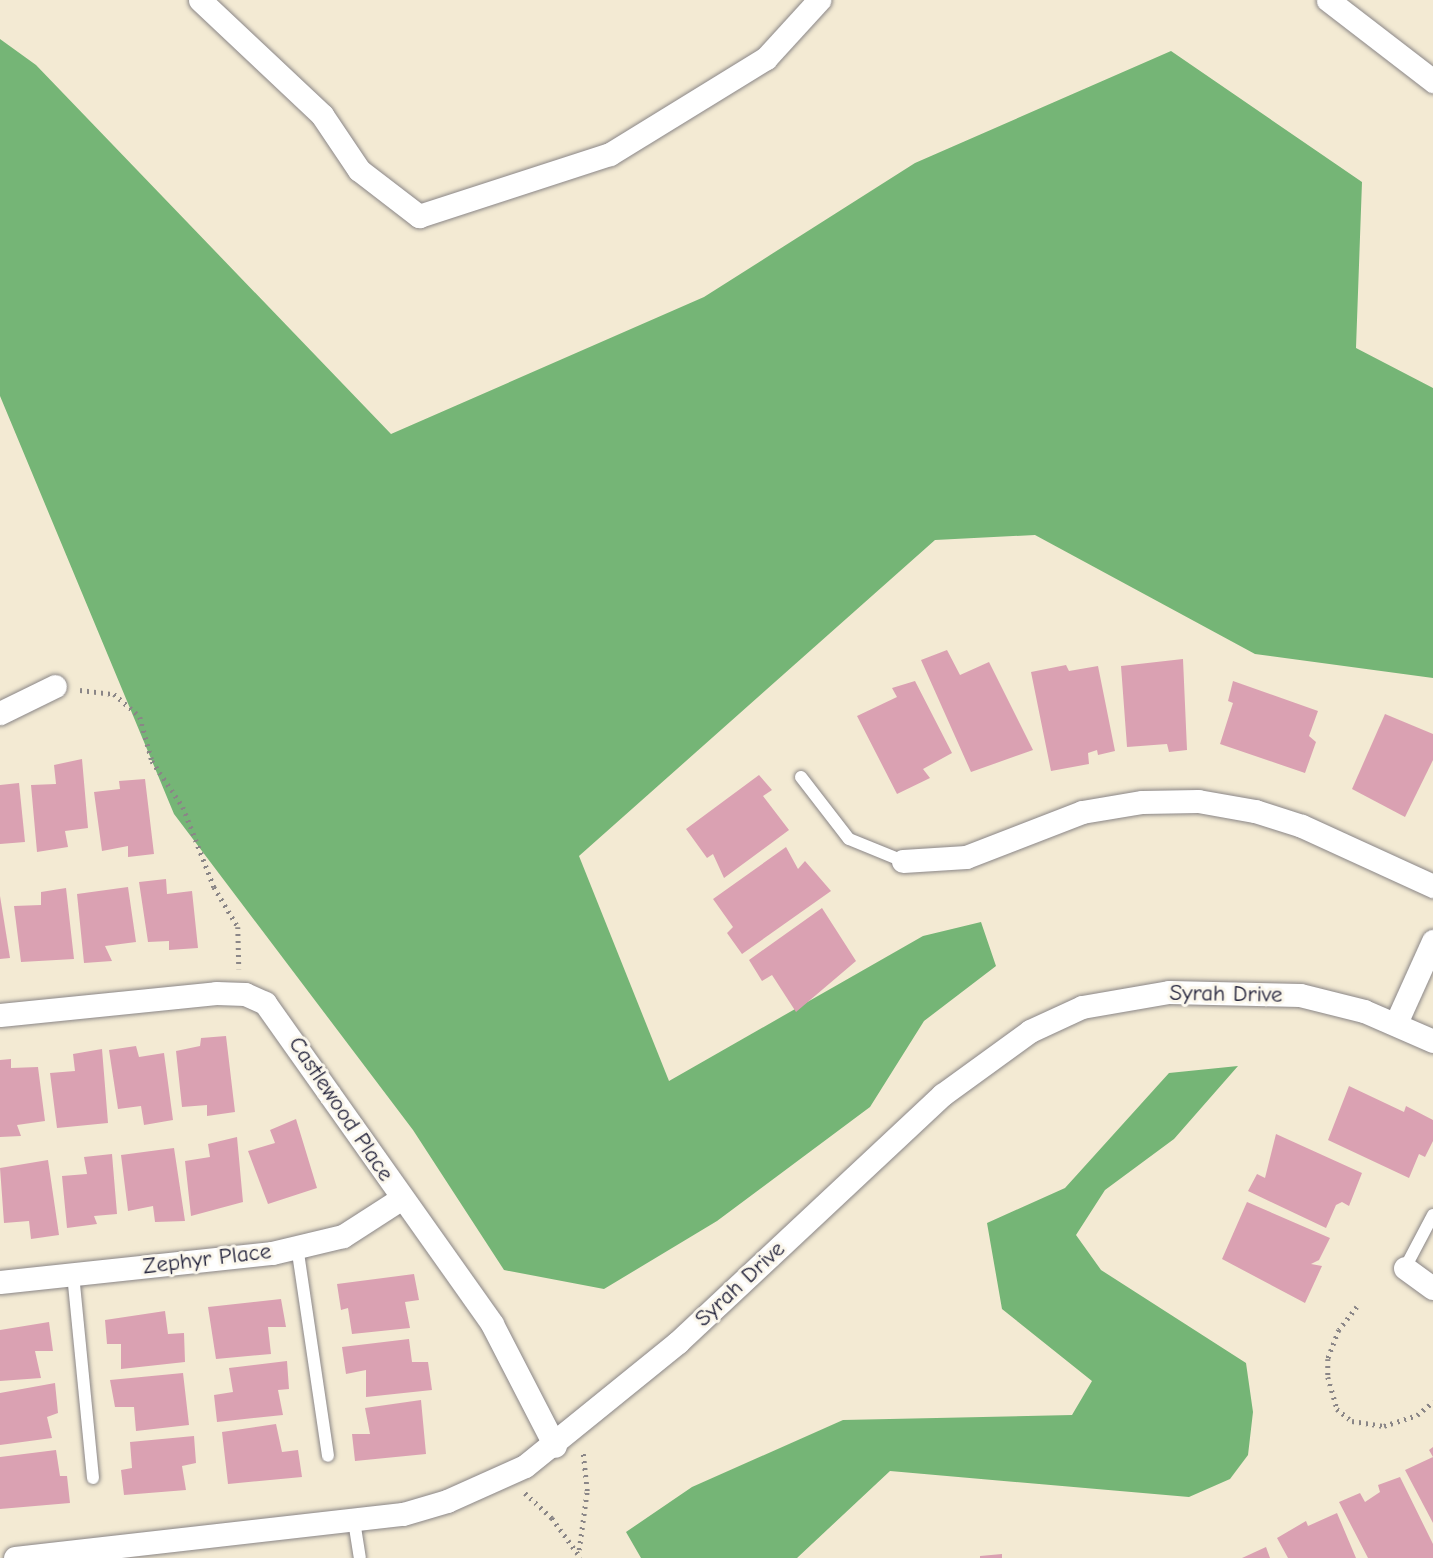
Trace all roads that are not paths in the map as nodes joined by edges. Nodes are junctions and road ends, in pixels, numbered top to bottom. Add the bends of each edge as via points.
1 (200, 0) edge
2 (819, 0) edge
3 (1328, 0) edge
4 (1433, 81) edge
5 (55, 686) road end
6 (0, 713) edge
7 (801, 777) dead end
8 (903, 861) joint
9 (1433, 886) edge
10 (1433, 941) edge
11 (0, 1015) edge
12 (1396, 1023) junction
13 (1433, 1041) edge
14 (402, 1198) junction
15 (1433, 1215) edge
16 (298, 1246) junction
17 (1405, 1268) joint
18 (73, 1274) junction
19 (0, 1282) edge
20 (1433, 1287) edge
21 (555, 1446) junction
22 (328, 1456) dead end
23 (93, 1478) dead end
24 (354, 1521) junction
25 (15, 1558) edge
26 (360, 1558) edge

1 - 2 street via 322,115 359,170 419,216 610,154 766,58
3 - 4 street
5 - 6 street
7 - 8 lane via 849,839
8 - 9 street via 966,857 1082,812 1142,802 1198,801 1255,811 1302,827
10 - 12 street
11 - 14 street, Castlewood Place via 234,994 265,1003
12 - 13 street, Syrah Drive
12 - 21 street, Syrah Drive via 1300,995 1195,992 1123,998 1082,1007 1030,1031 942,1095 678,1342
14 - 16 street, Zephyr Place via 343,1236
14 - 21 street, Castlewood Place via 492,1324
15 - 17 lane
16 - 18 street, Zephyr Place
16 - 22 lane
17 - 20 street
18 - 19 street, Zephyr Place
18 - 23 lane
21 - 24 street, Syrah Drive via 506,1475 447,1501 404,1514
24 - 25 street, Syrah Drive
24 - 26 lane

